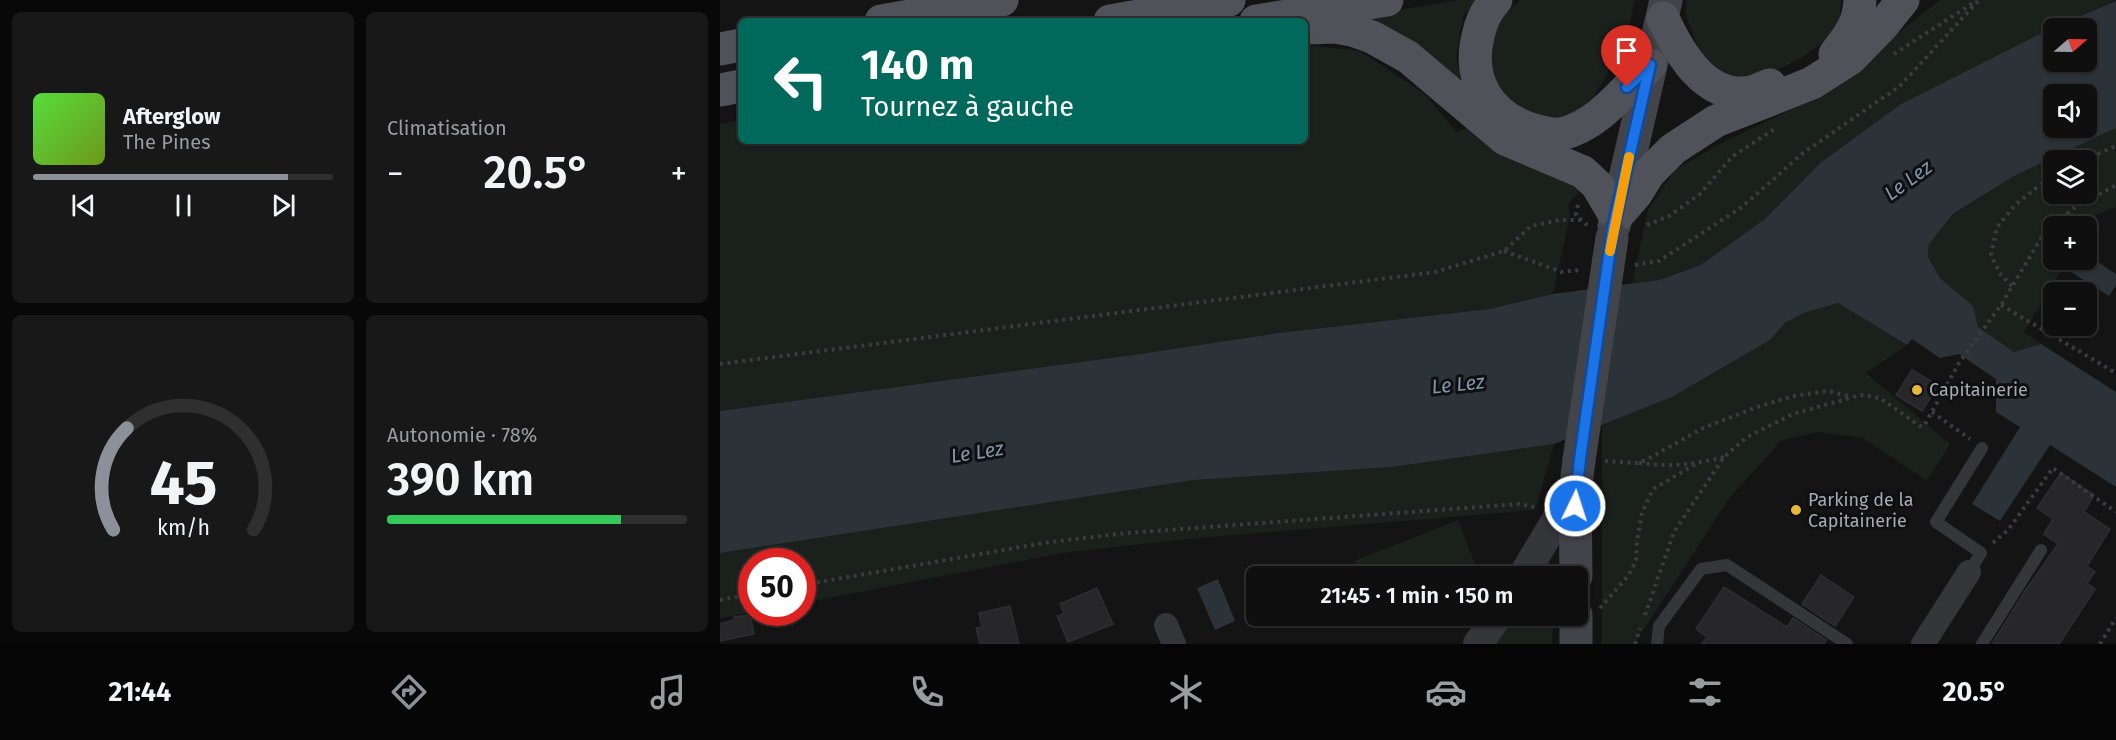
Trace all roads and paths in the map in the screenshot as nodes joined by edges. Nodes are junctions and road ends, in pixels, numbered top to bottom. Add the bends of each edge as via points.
1 (1002, 0) edge
2 (1228, 0) edge
3 (1387, 0) edge
4 (1496, 0) edge
5 (1860, 0) edge
6 (1903, 0) edge
7 (1979, 0) edge
8 (973, 3) edge
9 (1664, 9) edge
10 (896, 18) edge
11 (1127, 18) edge
12 (1275, 18) edge
13 (1308, 28) edge
14 (738, 46) edge
15 (720, 49) edge
16 (1650, 65) junction
17 (738, 87) edge
18 (720, 90) edge
19 (2116, 146) edge
20 (2097, 154) edge
21 (2043, 183) edge
22 (2116, 185) edge
23 (1582, 220) dead end
24 (1614, 227) junction
25 (1504, 251) junction
26 (1628, 266) dead end
27 (1585, 270) dead end
28 (2012, 286) junction
29 (2001, 305) junction
30 (720, 364) edge
31 (2116, 373) edge
32 (1852, 398) junction
33 (1932, 412) junction
34 (1961, 433) dead end
35 (1982, 448) dead end
36 (1724, 457) junction
37 (1589, 460) junction
38 (1636, 463) junction
39 (1696, 464) junction
40 (1560, 501) junction
41 (2116, 512) edge
42 (2041, 550) dead end
43 (1975, 563) junction
44 (1528, 566) edge
45 (1574, 566) edge
46 (816, 583) edge
47 (738, 597) edge
48 (720, 600) edge
49 (1588, 612) edge
50 (2116, 618) edge
51 (1490, 626) edge
52 (1582, 626) edge
53 (1478, 644) edge
54 (1576, 644) edge
55 (1635, 644) edge
56 (1657, 644) edge
57 (1847, 644) edge
58 (1923, 644) edge
59 (1982, 644) edge
60 (2100, 644) edge

1 - 8 main road
2 - 11 main road
3 - 12 main road
4 - 16 main road via 1480,24 1474,64 1480,86 1494,108 1519,126 1560,134 1582,125 1607,109
5 - 9 main road via 1859,15 1836,54 1751,92 1727,91 1703,79 1684,60
6 - 24 main road via 1851,58 1812,83 1716,121 1673,149 1649,173
7 - 26 path via 1900,86 1803,153 1742,207 1659,261
8 - 10 main road
9 - 16 main road
13 - 24 main road via 1352,30 1408,57 1504,139 1583,172 1597,185
14 - 15 main road
16 - 24 main road
17 - 18 main road
19 - 20 path
21 - 28 path via 2016,204 1997,227 1991,255
22 - 28 path via 2074,208 2043,235
23 - 25 path via 1531,226
24 - 37 main road, bridge
25 - 27 path via 1562,272
25 - 30 path via 1435,272
28 - 29 path
29 - 31 path
29 - 33 path via 1959,363
32 - 33 path via 1880,398 1920,426 1924,426
32 - 36 path via 1793,414 1747,437
32 - 38 path via 1828,391 1766,404 1703,428
33 - 34 path
35 - 43 lane via 1936,522
36 - 39 path
36 - 55 path via 1674,532
37 - 38 path
37 - 40 main road
38 - 39 path
39 - 49 path via 1653,489 1642,513 1636,561 1628,576
40 - 44 street
40 - 45 main road
40 - 46 path via 1127,533 1050,542
41 - 43 path via 2053,468 2008,530
42 - 59 lane
43 - 58 street
47 - 48 path
50 - 60 path
51 - 53 street
52 - 54 main road
56 - 57 lane via 1659,626 1701,569 1727,565

